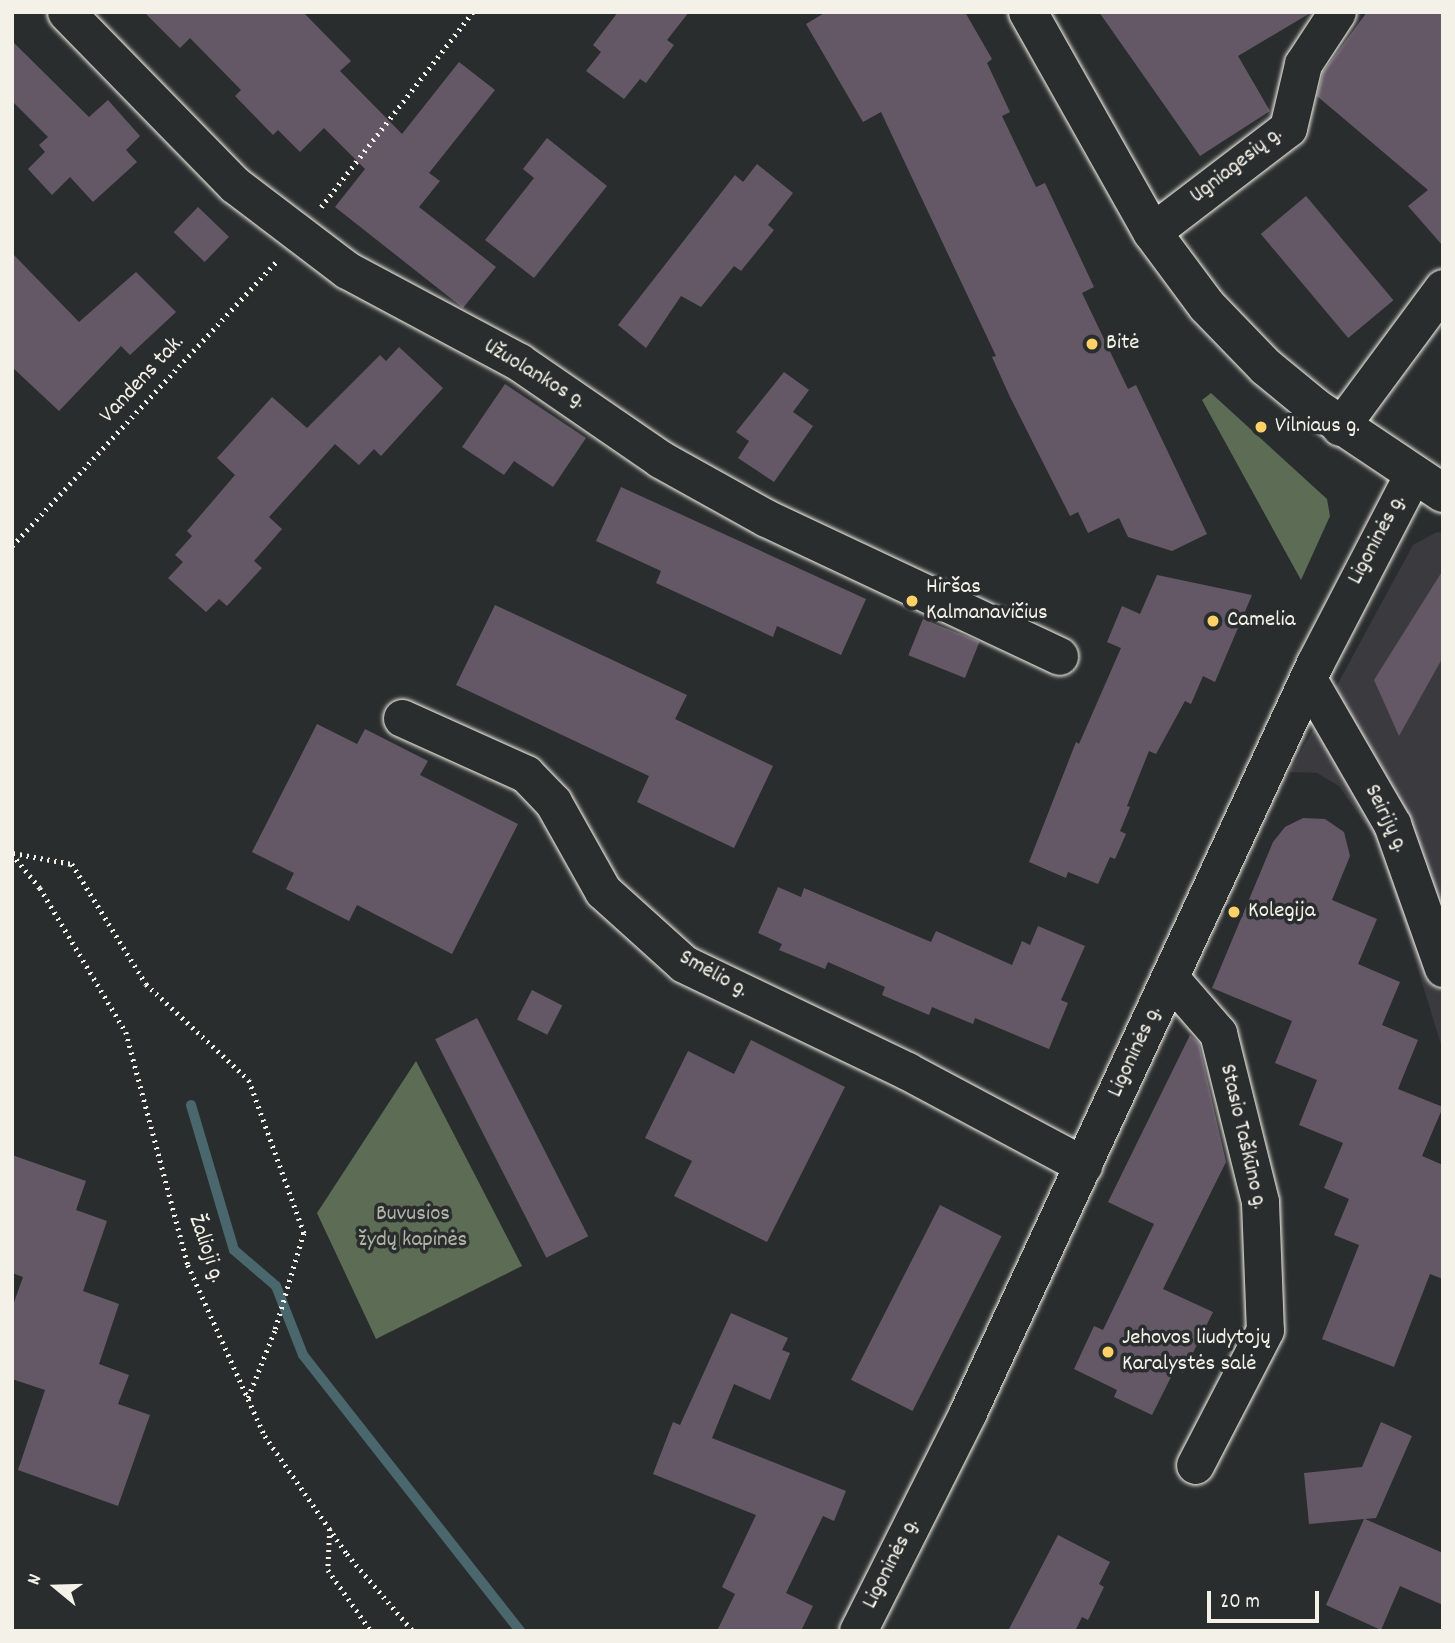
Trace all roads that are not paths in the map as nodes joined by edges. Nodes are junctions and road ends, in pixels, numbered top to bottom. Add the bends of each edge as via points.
1 (66, 12) edge
2 (1028, 12) edge
3 (1337, 12) edge
4 (1152, 232) junction
5 (1443, 288) edge
6 (1340, 427) junction
7 (1428, 484) edge
8 (1059, 656) dead end
9 (1308, 680) junction
10 (402, 718) dead end
11 (1443, 968) edge
12 (1171, 979) junction
13 (1083, 1165) junction
14 (1195, 1465) dead end
15 (858, 1631) edge

1 - 8 street, Užuolankos g. via 235,185 347,270 541,376 660,459 766,518
2 - 4 main road
3 - 4 street, Ugniagesių g. via 1303,64 1288,128
4 - 6 main road via 1207,306 1266,367
5 - 6 street
6 - 7 main road
7 - 9 street, Ligoninės g.
9 - 11 street, Seirijų g. via 1392,824
9 - 12 street, Ligoninės g.
10 - 13 street, Smėlio g. via 526,774 553,802 603,891 684,964 907,1071
12 - 13 street, Ligoninės g.
12 - 14 street, Stasio Taškūno g. via 1218,1032 1261,1215 1265,1330
13 - 15 street, Ligoninės g. via 968,1412

